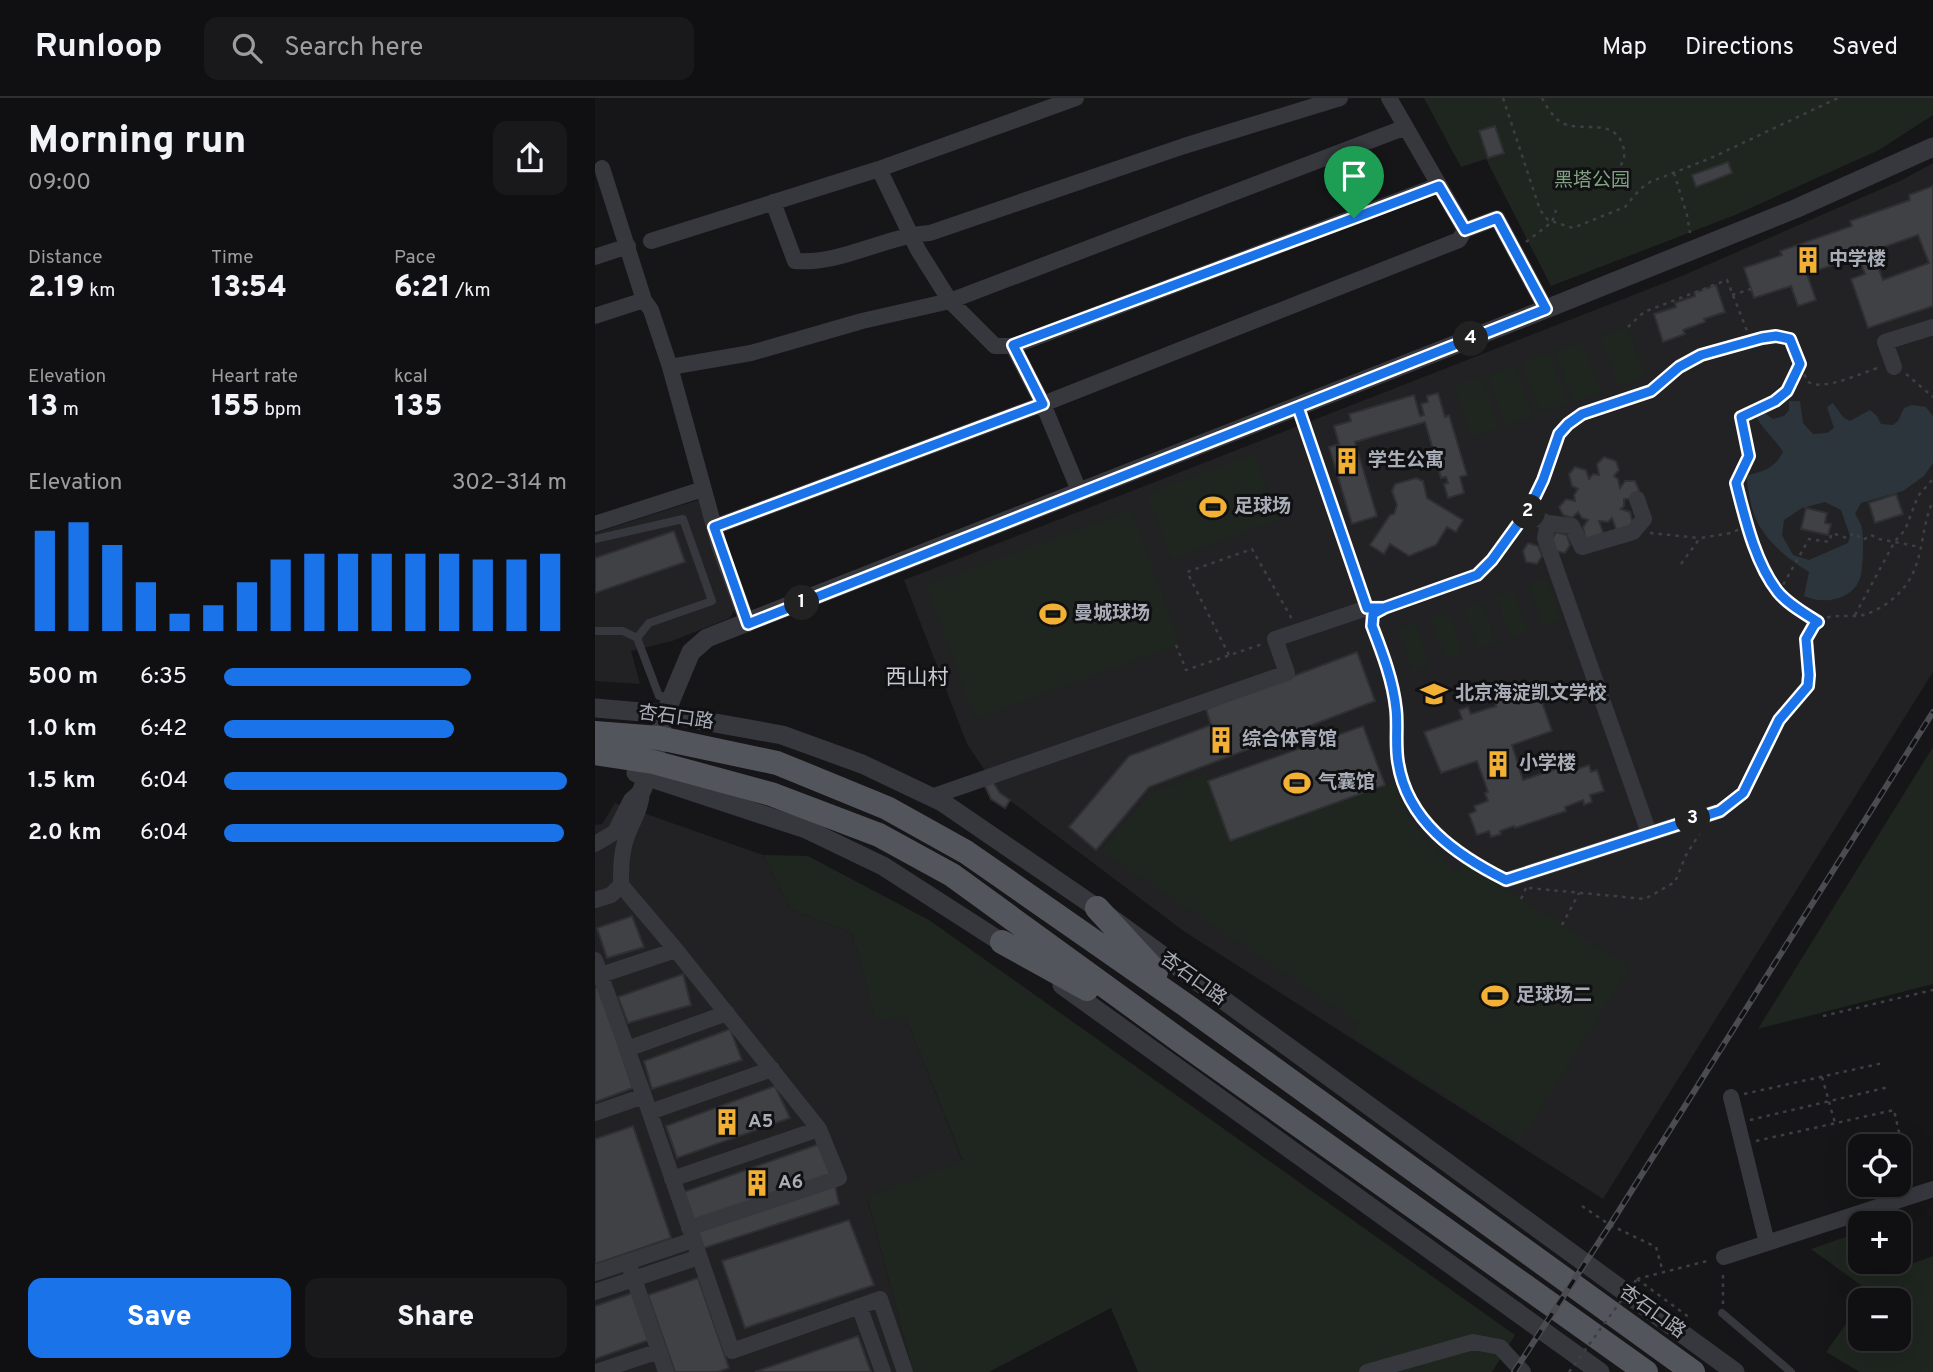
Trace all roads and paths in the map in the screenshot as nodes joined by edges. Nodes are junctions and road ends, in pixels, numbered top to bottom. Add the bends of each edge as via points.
1 (1076, 98) edge
2 (1340, 98) edge
3 (1389, 98) edge
4 (1503, 98) edge
5 (1542, 98) edge
6 (1838, 98) edge
7 (1406, 127) junction
8 (1933, 147) edge
9 (602, 168) dead end
10 (879, 169) junction
11 (1674, 173) junction
12 (1606, 176) dead end
13 (1439, 186) junction
14 (773, 202) junction
15 (1556, 210) dead end
16 (1552, 222) junction
17 (1465, 230) junction
18 (911, 234) junction
19 (651, 241) dead end
20 (628, 246) junction
21 (1692, 250) junction
22 (1514, 251) junction
23 (595, 257) edge
24 (1751, 289) dead end
25 (1733, 295) junction
26 (644, 300) junction
27 (950, 301) junction
28 (1546, 309) junction
29 (595, 316) edge
30 (1627, 327) dead end
31 (1933, 327) edge
32 (1751, 341) junction
33 (1013, 345) junction
34 (1800, 364) junction
35 (1894, 367) junction
36 (670, 368) junction
37 (1933, 396) edge
38 (1043, 404) junction
39 (1298, 407) junction
40 (1933, 479) edge
41 (703, 489) junction
42 (1080, 493) junction
43 (1637, 499) dead end
44 (1933, 500) edge
45 (1527, 514) junction
46 (1548, 523) junction
47 (595, 524) edge
48 (1748, 526) junction
49 (714, 527) junction
50 (1633, 532) junction
51 (1700, 538) junction
52 (595, 539) edge
53 (1895, 541) junction
54 (1920, 547) junction
55 (1681, 564) dead end
56 (1779, 592) junction
57 (1367, 608) junction
58 (1384, 608) junction
59 (1855, 615) junction
60 (1818, 622) junction
61 (748, 624) junction
62 (595, 631) edge
63 (1299, 631) junction
64 (636, 638) junction
65 (1275, 639) junction
66 (1176, 645) dead end
67 (1229, 655) junction
68 (595, 708) edge
69 (665, 716) junction
70 (595, 733) edge
71 (595, 752) edge
72 (595, 760) edge
73 (648, 776) junction
74 (931, 797) junction
75 (1720, 811) joint
76 (1701, 832) dead end
77 (1649, 833) junction
78 (595, 844) edge
79 (1506, 880) junction
80 (621, 885) junction
81 (1526, 888) junction
82 (1580, 893) junction
83 (1521, 899) dead end
84 (595, 900) edge
85 (1097, 908) junction
86 (1562, 925) dead end
87 (1002, 942) junction
88 (675, 950) junction
89 (597, 971) edge
90 (1933, 990) edge
91 (1187, 1006) junction
92 (727, 1013) junction
93 (1823, 1016) dead end
94 (1186, 1045) junction
95 (628, 1049) junction
96 (1883, 1063) dead end
97 (772, 1069) junction
98 (1822, 1077) junction
99 (1889, 1087) dead end
100 (644, 1096) junction
101 (1731, 1097) joint
102 (1829, 1102) junction
103 (650, 1112) junction
104 (595, 1114) edge
105 (1737, 1123) junction
106 (1835, 1123) junction
107 (819, 1129) junction
108 (1742, 1144) junction
109 (672, 1179) junction
110 (1933, 1189) edge
111 (1913, 1195) junction
112 (1581, 1206) dead end
113 (691, 1234) junction
114 (1767, 1242) junction
115 (1724, 1256) junction
116 (699, 1257) junction
117 (628, 1262) junction
118 (1663, 1272) junction
119 (595, 1273) edge
120 (633, 1279) junction
121 (1637, 1279) junction
122 (595, 1292) edge
123 (859, 1306) junction
124 (1723, 1313) joint
125 (1690, 1318) dead end
126 (659, 1350) junction
127 (596, 1372) edge
128 (666, 1372) edge
129 (883, 1372) edge
130 (905, 1372) edge
131 (1367, 1372) edge
132 (1523, 1372) edge
133 (1569, 1372) edge
134 (1600, 1372) edge
135 (1646, 1372) edge
136 (1693, 1372) edge
137 (1735, 1372) edge
138 (1791, 1372) edge

1 - 10 street
2 - 18 street via 930,233
3 - 7 street
4 - 16 path via 1540,210
5 - 12 path via 1559,120 1570,126 1607,128 1620,140 1625,156 1622,164
6 - 11 path
7 - 13 street
7 - 27 street
8 - 21 street
9 - 20 street
10 - 14 street
10 - 18 street
11 - 16 path via 1640,189 1625,208 1590,223 1573,228
11 - 21 path
13 - 17 street
13 - 33 street
14 - 18 street via 795,261 815,262
14 - 19 street
15 - 16 path
16 - 22 path
17 - 22 street via 1497,218
17 - 38 street via 1459,240
18 - 27 street
20 - 23 street
20 - 26 street
21 - 28 street
22 - 28 street
24 - 25 path
25 - 30 path via 1727,280 1644,312
25 - 32 path
26 - 29 street
26 - 36 street
27 - 33 street via 995,346
27 - 36 street via 751,353
28 - 39 street
31 - 35 street via 1885,342
32 - 34 path via 1776,336 1790,339
32 - 45 path via 1701,355 1651,391 1582,414 1568,424 1559,434
33 - 38 street
34 - 35 path via 1812,385
34 - 48 path via 1787,391 1741,417 1749,456 1736,483
35 - 37 path
36 - 41 street
38 - 42 street
38 - 49 street
39 - 42 street
39 - 57 path
40 - 53 path via 1918,496 1905,530
41 - 47 street
41 - 49 street
42 - 61 street
43 - 50 street via 1644,519
44 - 54 path
45 - 46 street
45 - 58 path via 1477,575
46 - 50 street via 1572,526 1582,547
46 - 77 street via 1545,538
48 - 51 path
48 - 56 path
49 - 61 street
50 - 51 path
51 - 55 path
52 - 64 lane via 683,519 712,601 649,623
53 - 54 path
53 - 56 path via 1871,535 1863,540 1854,533 1847,538 1832,533 1829,542 1809,539
53 - 59 path
54 - 59 path via 1918,564 1899,593 1885,605
56 - 60 path
57 - 58 street
57 - 63 street
58 - 79 path via 1373,614 1372,626 1395,697 1398,761 1411,806 1458,853
59 - 60 path
60 - 75 path via 1806,639 1808,686 1779,720 1743,793
61 - 69 street via 707,638 691,652
62 - 64 lane via 622,631
63 - 65 street
63 - 67 path via 1252,550 1187,572
64 - 69 lane
65 - 67 path
65 - 74 street via 1287,673
66 - 67 path via 1186,670
68 - 69 street, 杏石口路
69 - 70 main road, 杏石口路
69 - 73 street
69 - 74 street, 杏石口路 via 782,734 862,764
69 - 91 main road, 杏石口路 via 887,808 966,852
71 - 73 main road
72 - 73 street
73 - 78 street via 615,832
73 - 80 street via 625,840
73 - 87 street via 806,830 883,866
73 - 94 main road via 771,794 879,835 952,875
74 - 85 street, 杏石口路
75 - 77 street
76 - 82 path via 1675,882 1661,892 1645,899
77 - 79 street
79 - 81 path
80 - 84 street via 611,895
80 - 88 street
81 - 82 path
81 - 83 path
82 - 86 path
85 - 91 main road
85 - 137 street, 杏石口路
87 - 94 main road
87 - 134 street
88 - 89 street
88 - 92 street
89 - 95 street
90 - 93 path
91 - 136 main road, 杏石口路
92 - 95 street
92 - 97 street
94 - 135 main road
95 - 100 street
96 - 98 path
97 - 103 street
97 - 107 street
98 - 101 path
98 - 102 path
99 - 102 path
100 - 103 street
100 - 104 street
101 - 105 street
102 - 105 path
102 - 106 path
103 - 109 street
105 - 108 street
106 - 108 path
106 - 111 path via 1894,1111
107 - 109 street
107 - 113 street via 839,1178
108 - 114 street
109 - 113 street
110 - 111 street
111 - 114 street
112 - 118 path via 1656,1247
113 - 116 street
113 - 117 street
114 - 115 street
115 - 118 path
115 - 124 path
116 - 120 street
116 - 123 street via 732,1350
117 - 119 street
117 - 120 street
118 - 121 path
120 - 122 street
120 - 126 street
121 - 125 path
121 - 133 path, bridge
123 - 129 street
123 - 130 street via 880,1298
124 - 138 lane
126 - 127 street
126 - 128 street
131 - 132 street via 1473,1342 1500,1347

